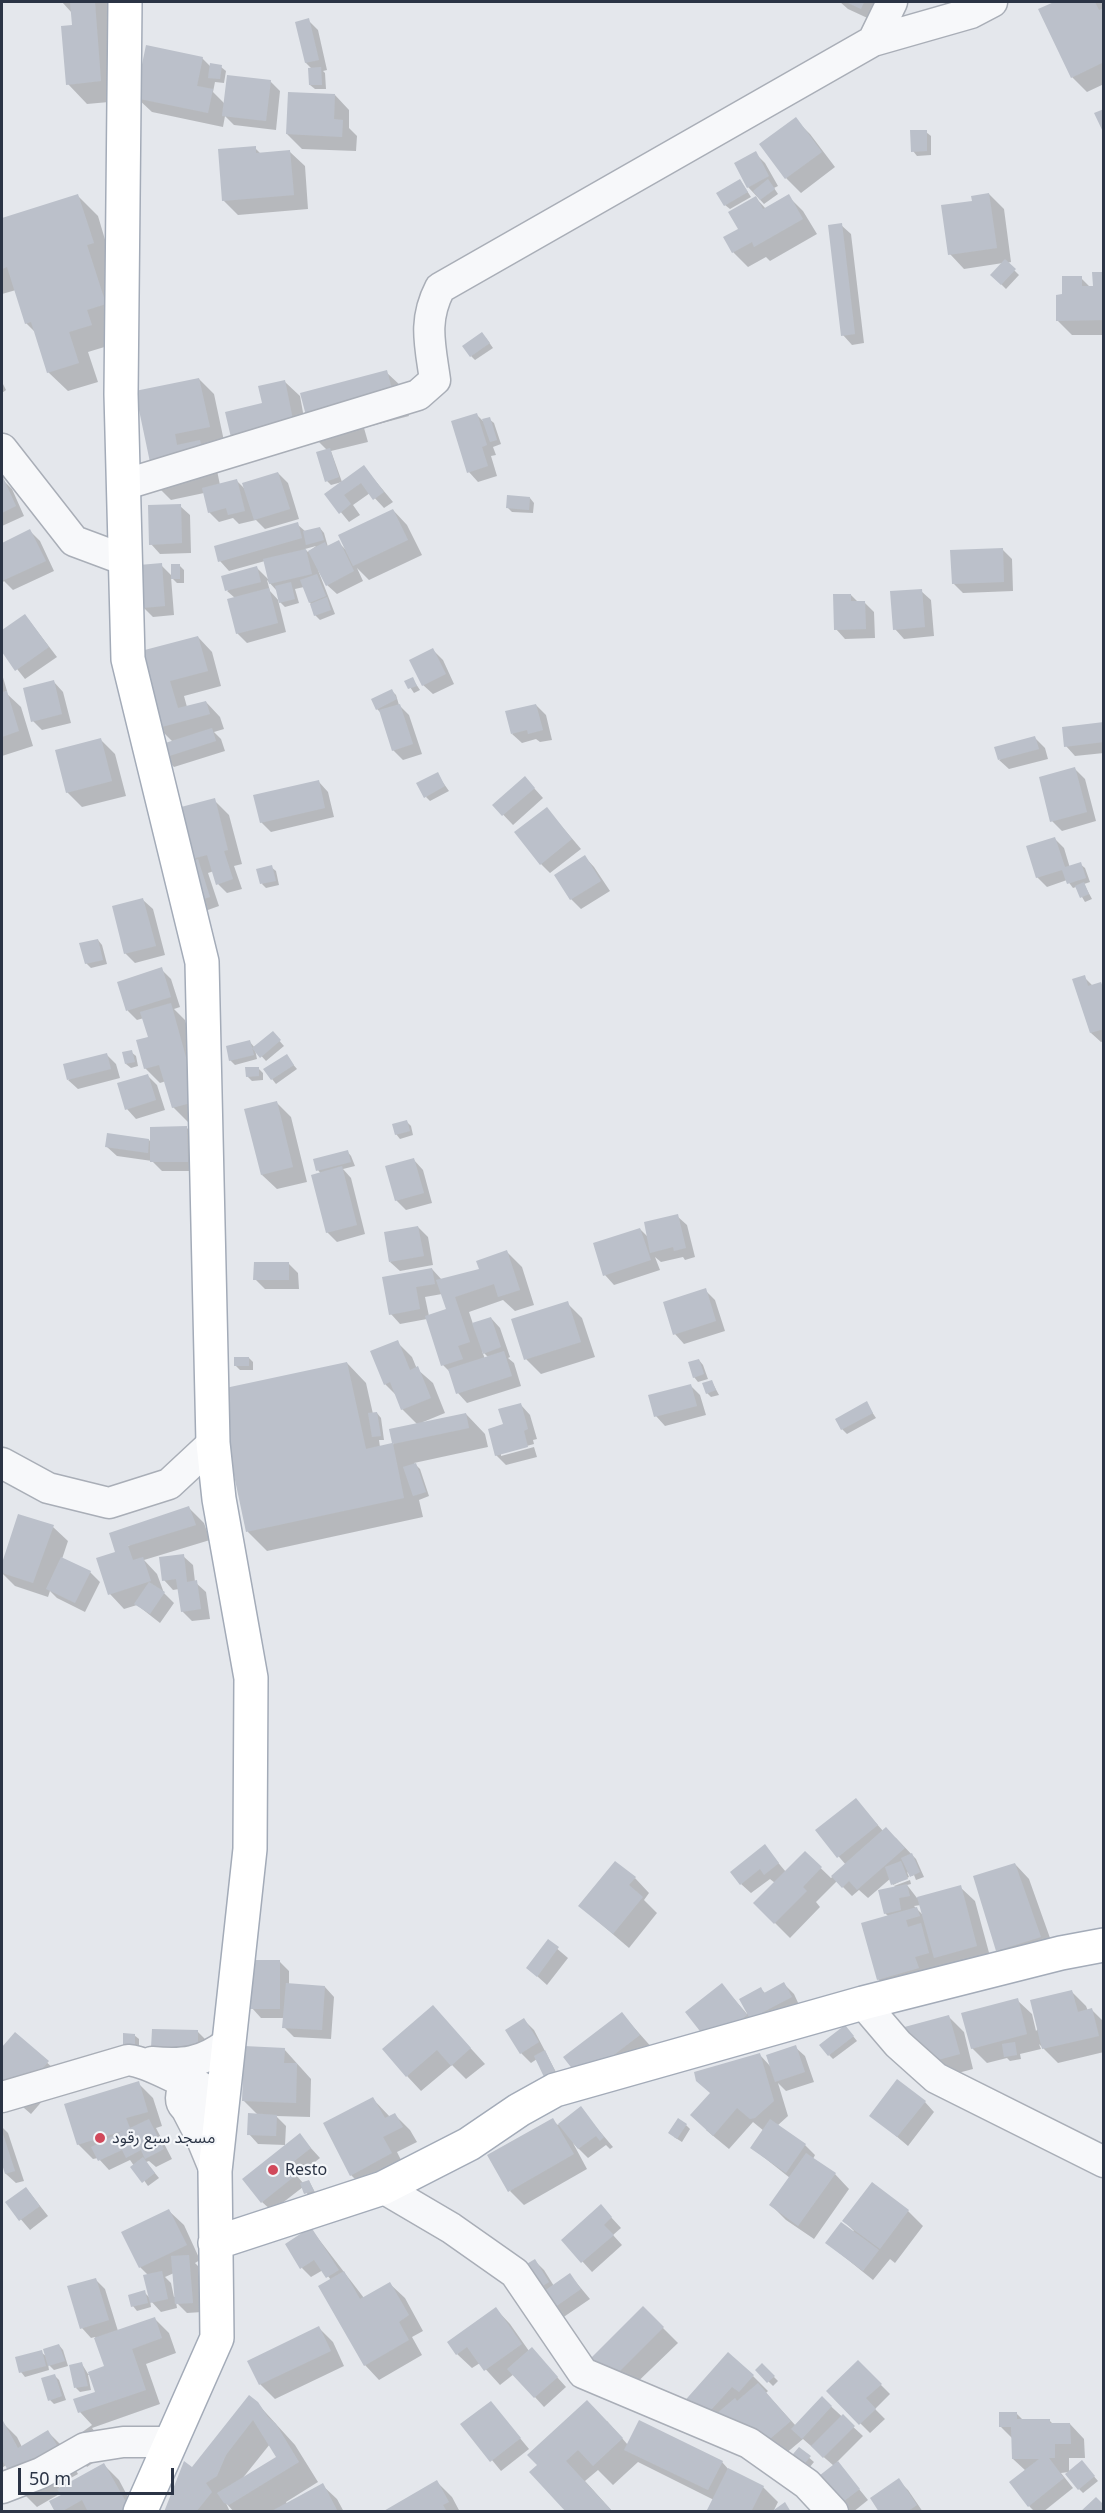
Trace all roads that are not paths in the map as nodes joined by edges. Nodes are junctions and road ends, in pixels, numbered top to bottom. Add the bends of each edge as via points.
1 (125, 2) edge
2 (892, 2) edge
3 (992, 2) edge
4 (873, 41) junction
5 (2, 449) edge
6 (123, 485) junction
7 (125, 560) junction
8 (213, 1443) junction
9 (2, 1463) edge
10 (169, 1484) junction
11 (219, 1499) junction
12 (1104, 1945) edge
13 (863, 2003) junction
14 (227, 2044) junction
15 (149, 2066) junction
16 (192, 2095) junction
17 (2, 2097) edge
18 (1104, 2163) edge
19 (215, 2171) junction
20 (383, 2188) junction
21 (215, 2243) junction
22 (170, 2442) junction
23 (2, 2488) edge
24 (140, 2511) edge
25 (833, 2511) edge

1 - 6 main road
2 - 4 street
3 - 4 street via 971,13
4 - 6 street via 440,288 431,305 428,324 435,380 418,395
5 - 7 street via 74,541
6 - 7 main road
7 - 8 main road via 128,659 202,962
8 - 10 street
8 - 11 main road
9 - 10 street via 48,1488 109,1503
10 - 11 street via 196,1487
11 - 14 main road via 251,1678 250,1849
12 - 13 main road
13 - 18 street via 898,2044 936,2078
13 - 20 main road via 555,2090 470,2144
14 - 15 street via 210,2057
14 - 16 street
14 - 19 main road
15 - 16 street
15 - 17 street via 128,2060
16 - 19 street
19 - 21 main road
20 - 21 main road
20 - 25 street via 451,2228 515,2273 583,2373 749,2443 807,2484
21 - 22 main road via 217,2338
22 - 23 street via 123,2442 85,2448 41,2473
22 - 24 main road

